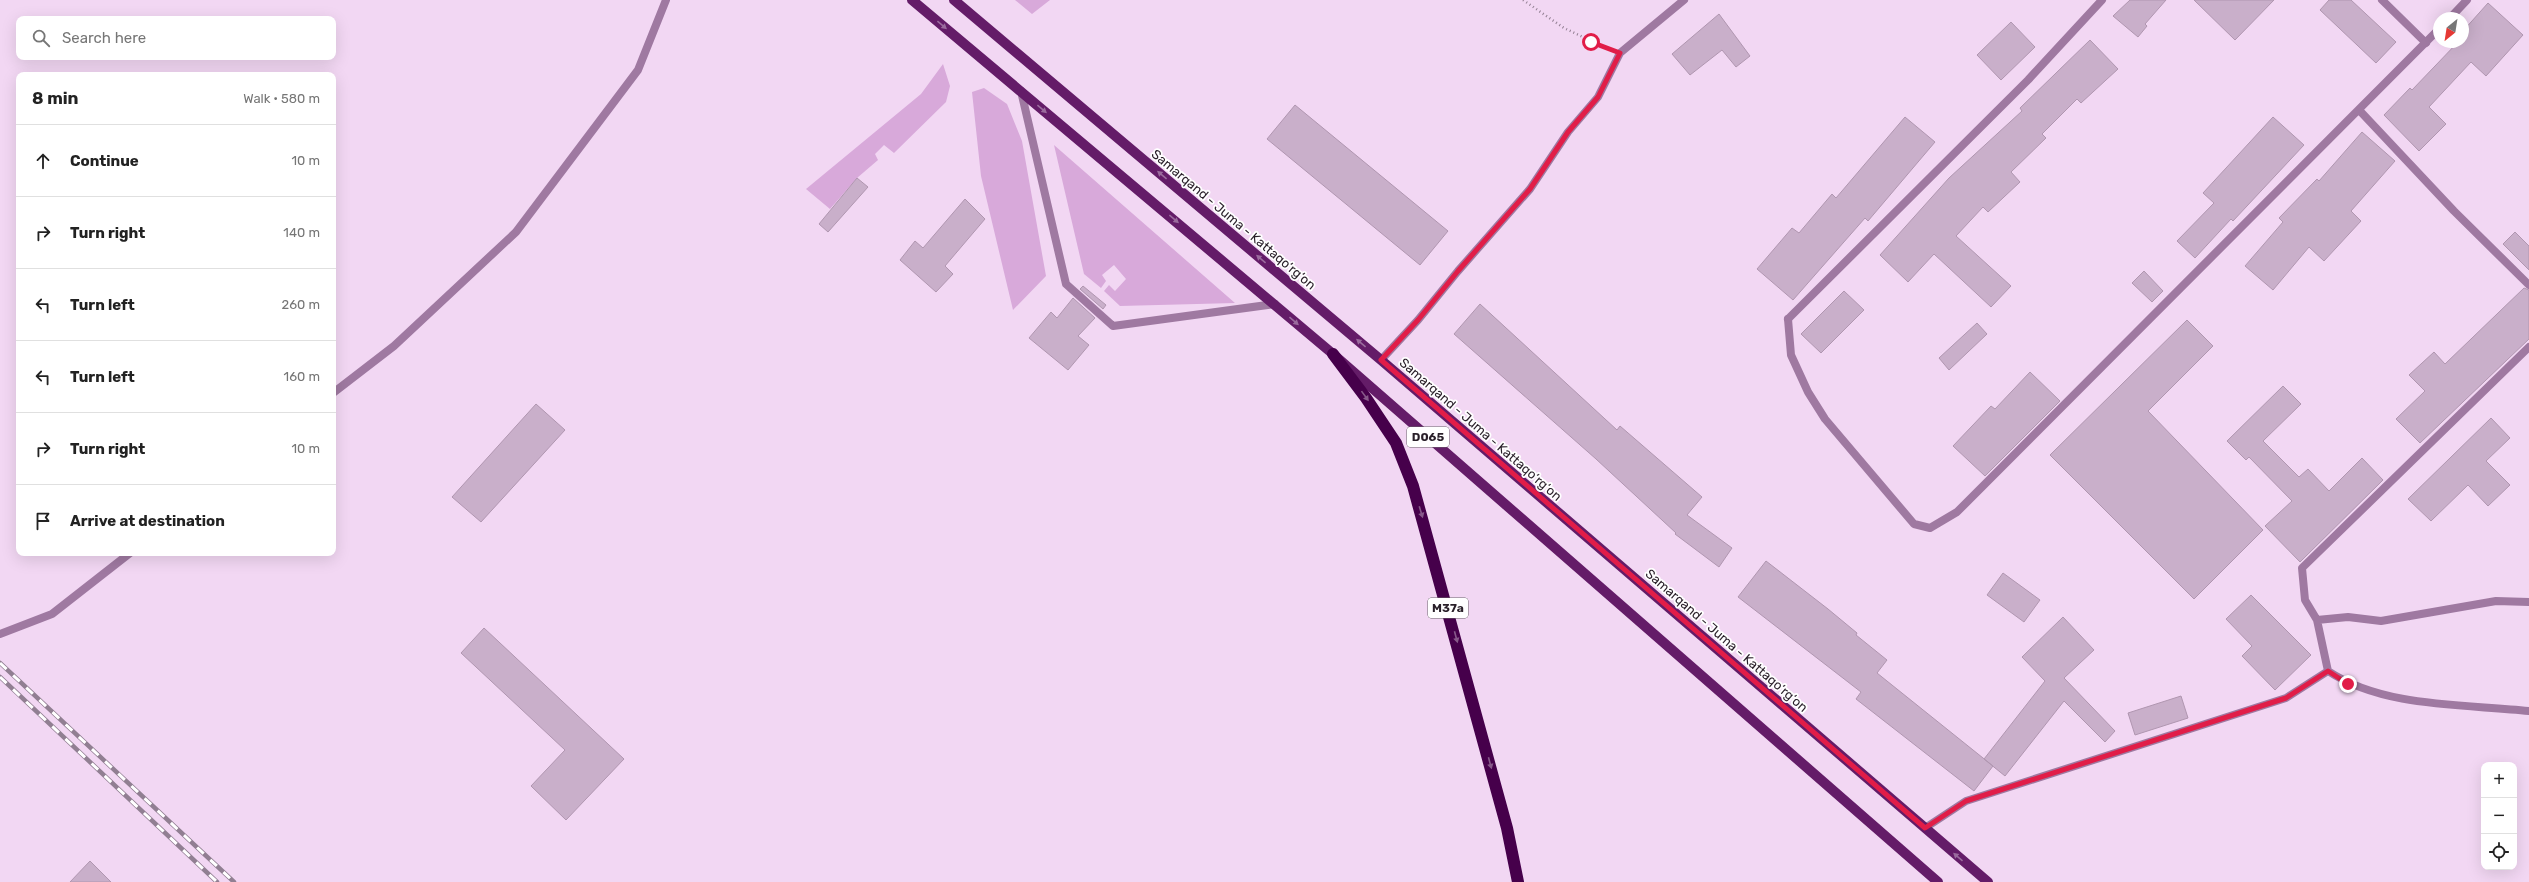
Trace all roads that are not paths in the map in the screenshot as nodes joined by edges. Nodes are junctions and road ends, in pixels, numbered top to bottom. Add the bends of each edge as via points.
1 (666, 0) edge
2 (912, 0) edge
3 (954, 0) edge
4 (1684, 0) edge
5 (2102, 0) edge
6 (2382, 0) edge
7 (2467, 0) edge
8 (2456, 12) edge
9 (2433, 35) edge
10 (2426, 43) junction
11 (1021, 91) junction
12 (2360, 111) junction
13 (2529, 285) edge
14 (1275, 304) junction
15 (2529, 347) edge
16 (1332, 354) junction
17 (1381, 360) junction
18 (336, 392) edge
19 (126, 556) edge
20 (2529, 602) edge
21 (2317, 620) junction
22 (0, 634) edge
23 (2328, 671) junction
24 (2529, 711) edge
25 (1925, 828) junction
26 (1518, 882) edge
27 (1938, 882) edge
28 (1988, 882) edge

1 - 18 street via 638,70 516,232 394,346
2 -> 11 main road, D065
17 -> 3 main road, Samarqand - Juma - Kattaqo‘rg‘on / D065
4 - 17 street via 1620,53 1598,97 1568,132 1530,189
5 - 12 street via 2028,80 1788,319 1791,355 1808,392 1825,419 1914,524 1930,528 1956,512
6 - 10 street
7 - 8 street
9 - 10 street
10 - 12 street
11 -> 14 main road, D065
11 - 14 street via 1066,284 1113,326
12 - 13 street via 2454,211
14 -> 16 main road, D065
15 - 21 street via 2302,568 2305,600
16 -> 26 highway, M37a via 1396,443 1413,486 1505,820
16 - 27 main road, D065
17 - 25 main road, Samarqand - Juma - Kattaqo‘rg‘on / D065
19 - 22 street via 52,614
20 - 21 street via 2496,601 2381,621 2348,618
21 - 23 street
23 - 24 street via 2348,684 2423,702
23 - 25 street via 2286,698 1966,801
28 -> 25 main road, Samarqand - Juma - Kattaqo‘rg‘on / D065

